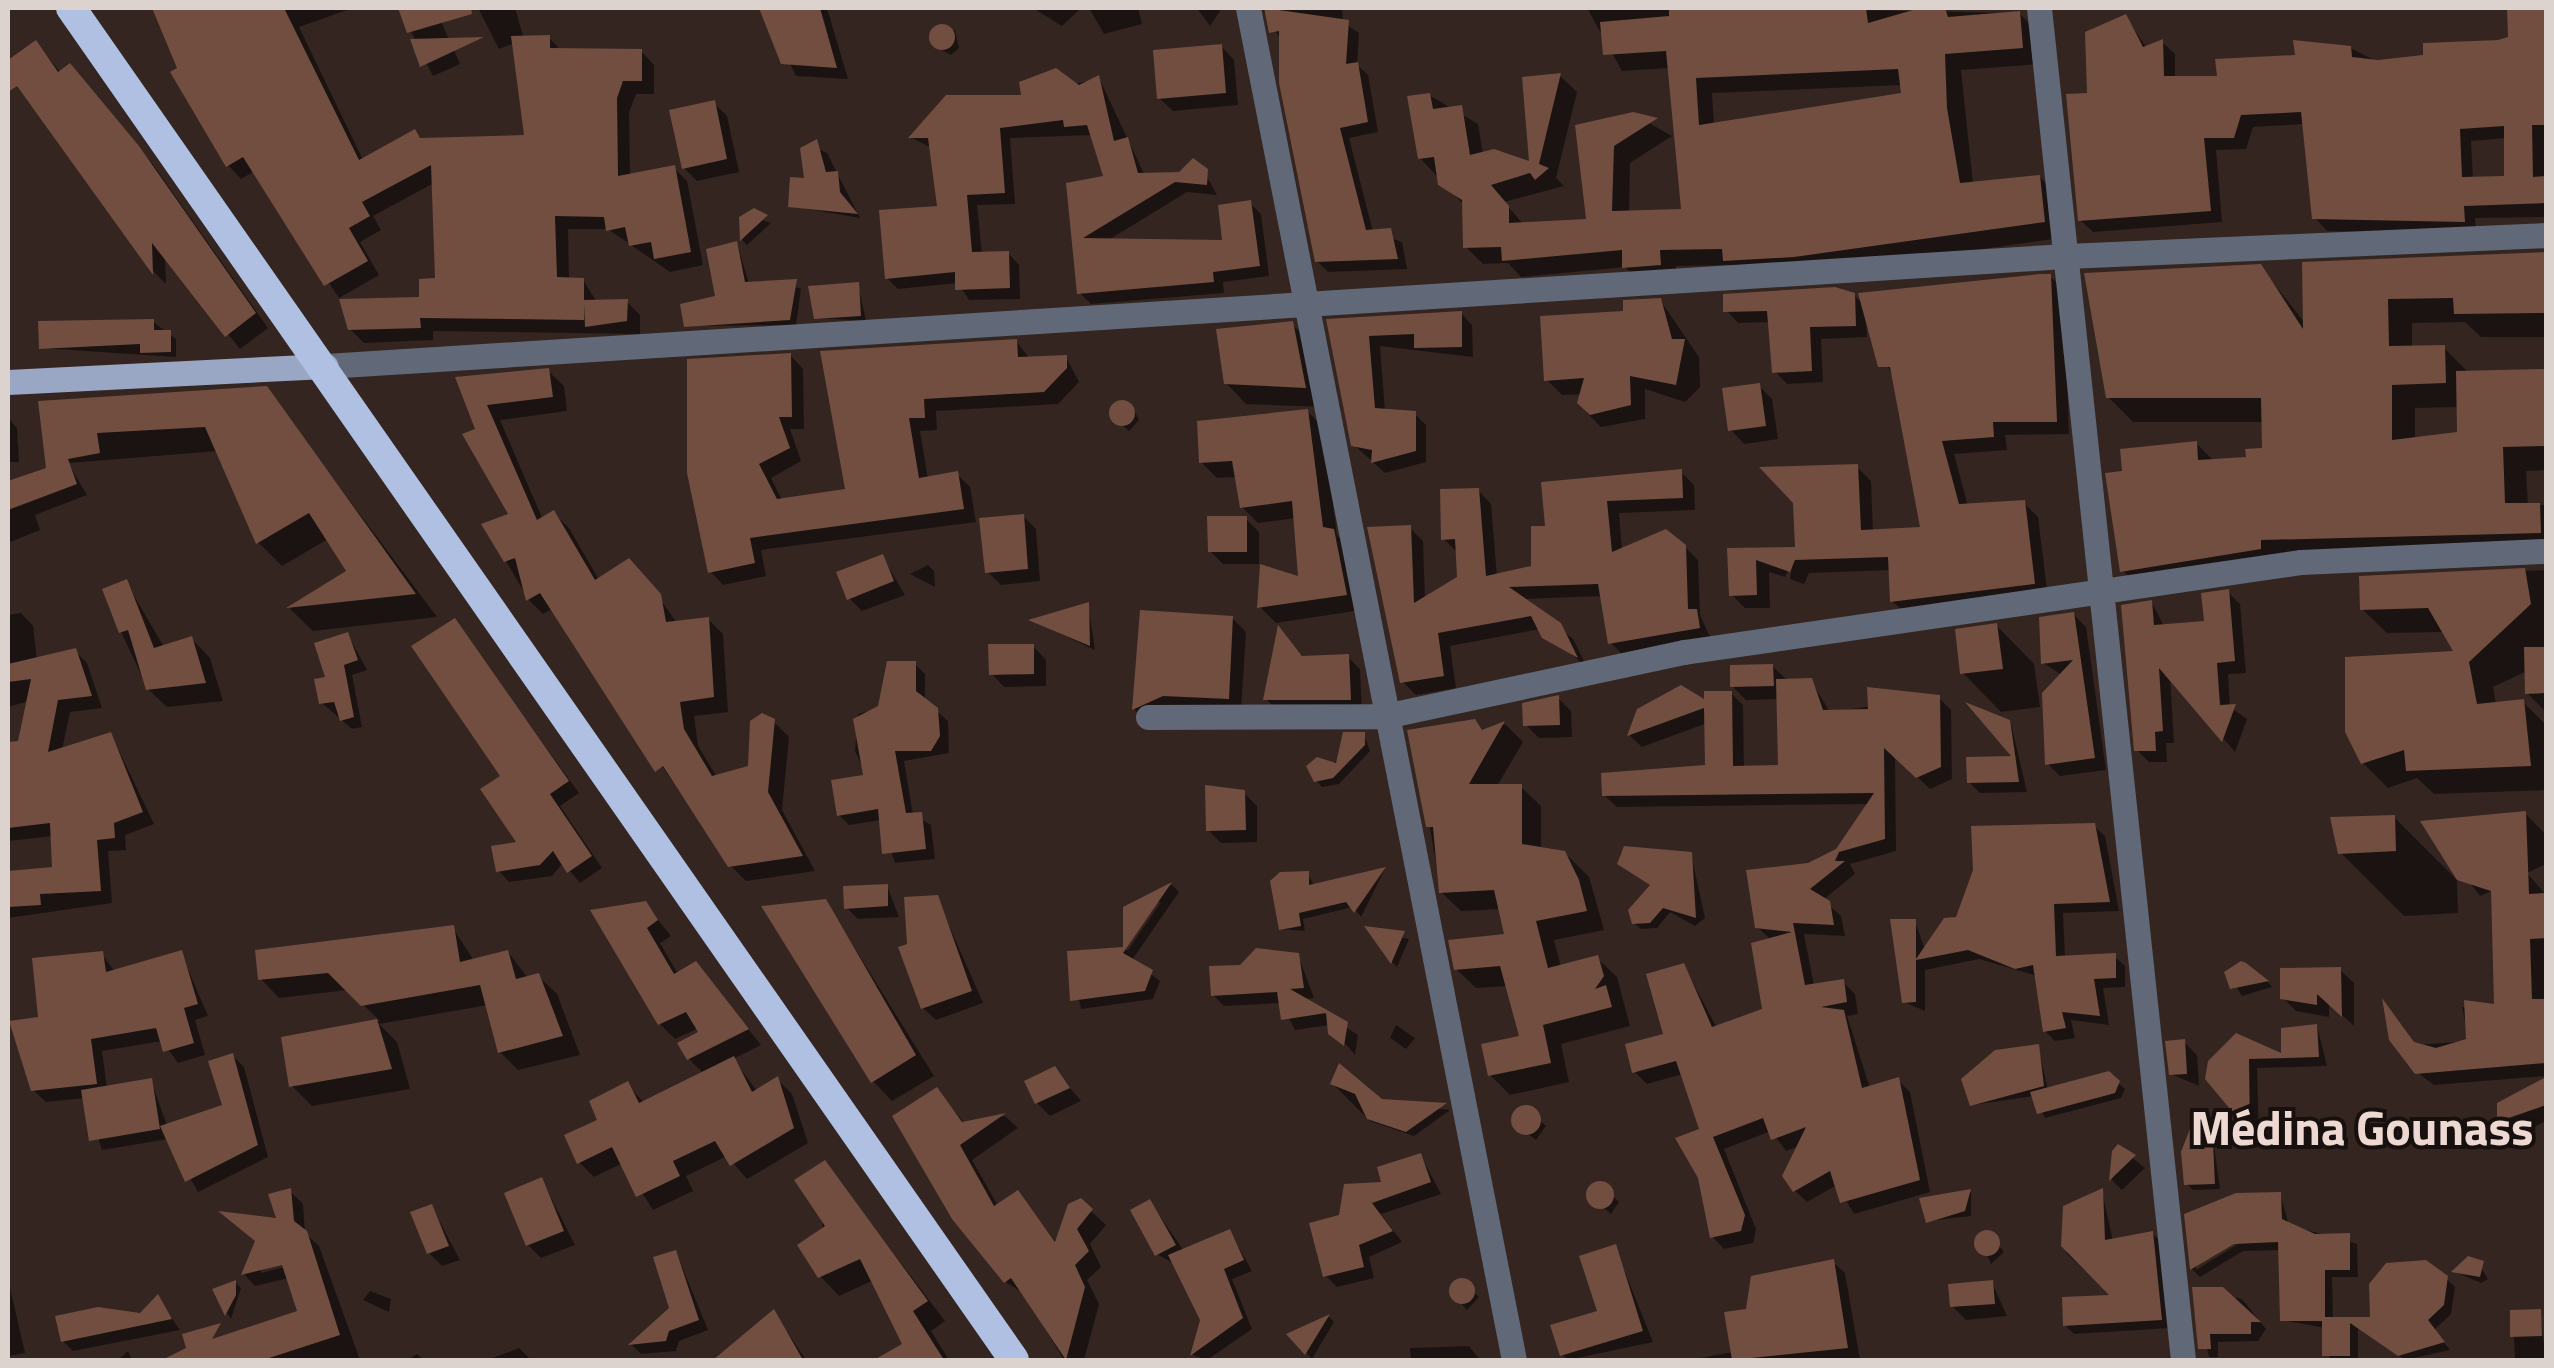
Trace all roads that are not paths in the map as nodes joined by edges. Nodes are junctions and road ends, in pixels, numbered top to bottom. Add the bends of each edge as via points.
1 (71, 8) edge
2 (1248, 8) edge
3 (2039, 8) edge
4 (2546, 235) edge
5 (2067, 256) junction
6 (1299, 302) junction
7 (326, 366) junction
8 (8, 382) edge
9 (2546, 551) edge
10 (2102, 590) junction
11 (1384, 716) junction
12 (1148, 717) dead end
13 (1014, 1360) edge
14 (1514, 1360) edge
15 (2183, 1360) edge

1 - 7 highway
2 - 6 street
3 - 5 street
4 - 5 street
5 - 6 street
5 - 10 street
6 - 7 street
6 - 11 street
7 - 8 main road
7 - 13 highway
9 - 10 street via 2301,562
10 - 11 street via 1684,652
10 - 15 street
11 - 12 street
11 - 14 street

